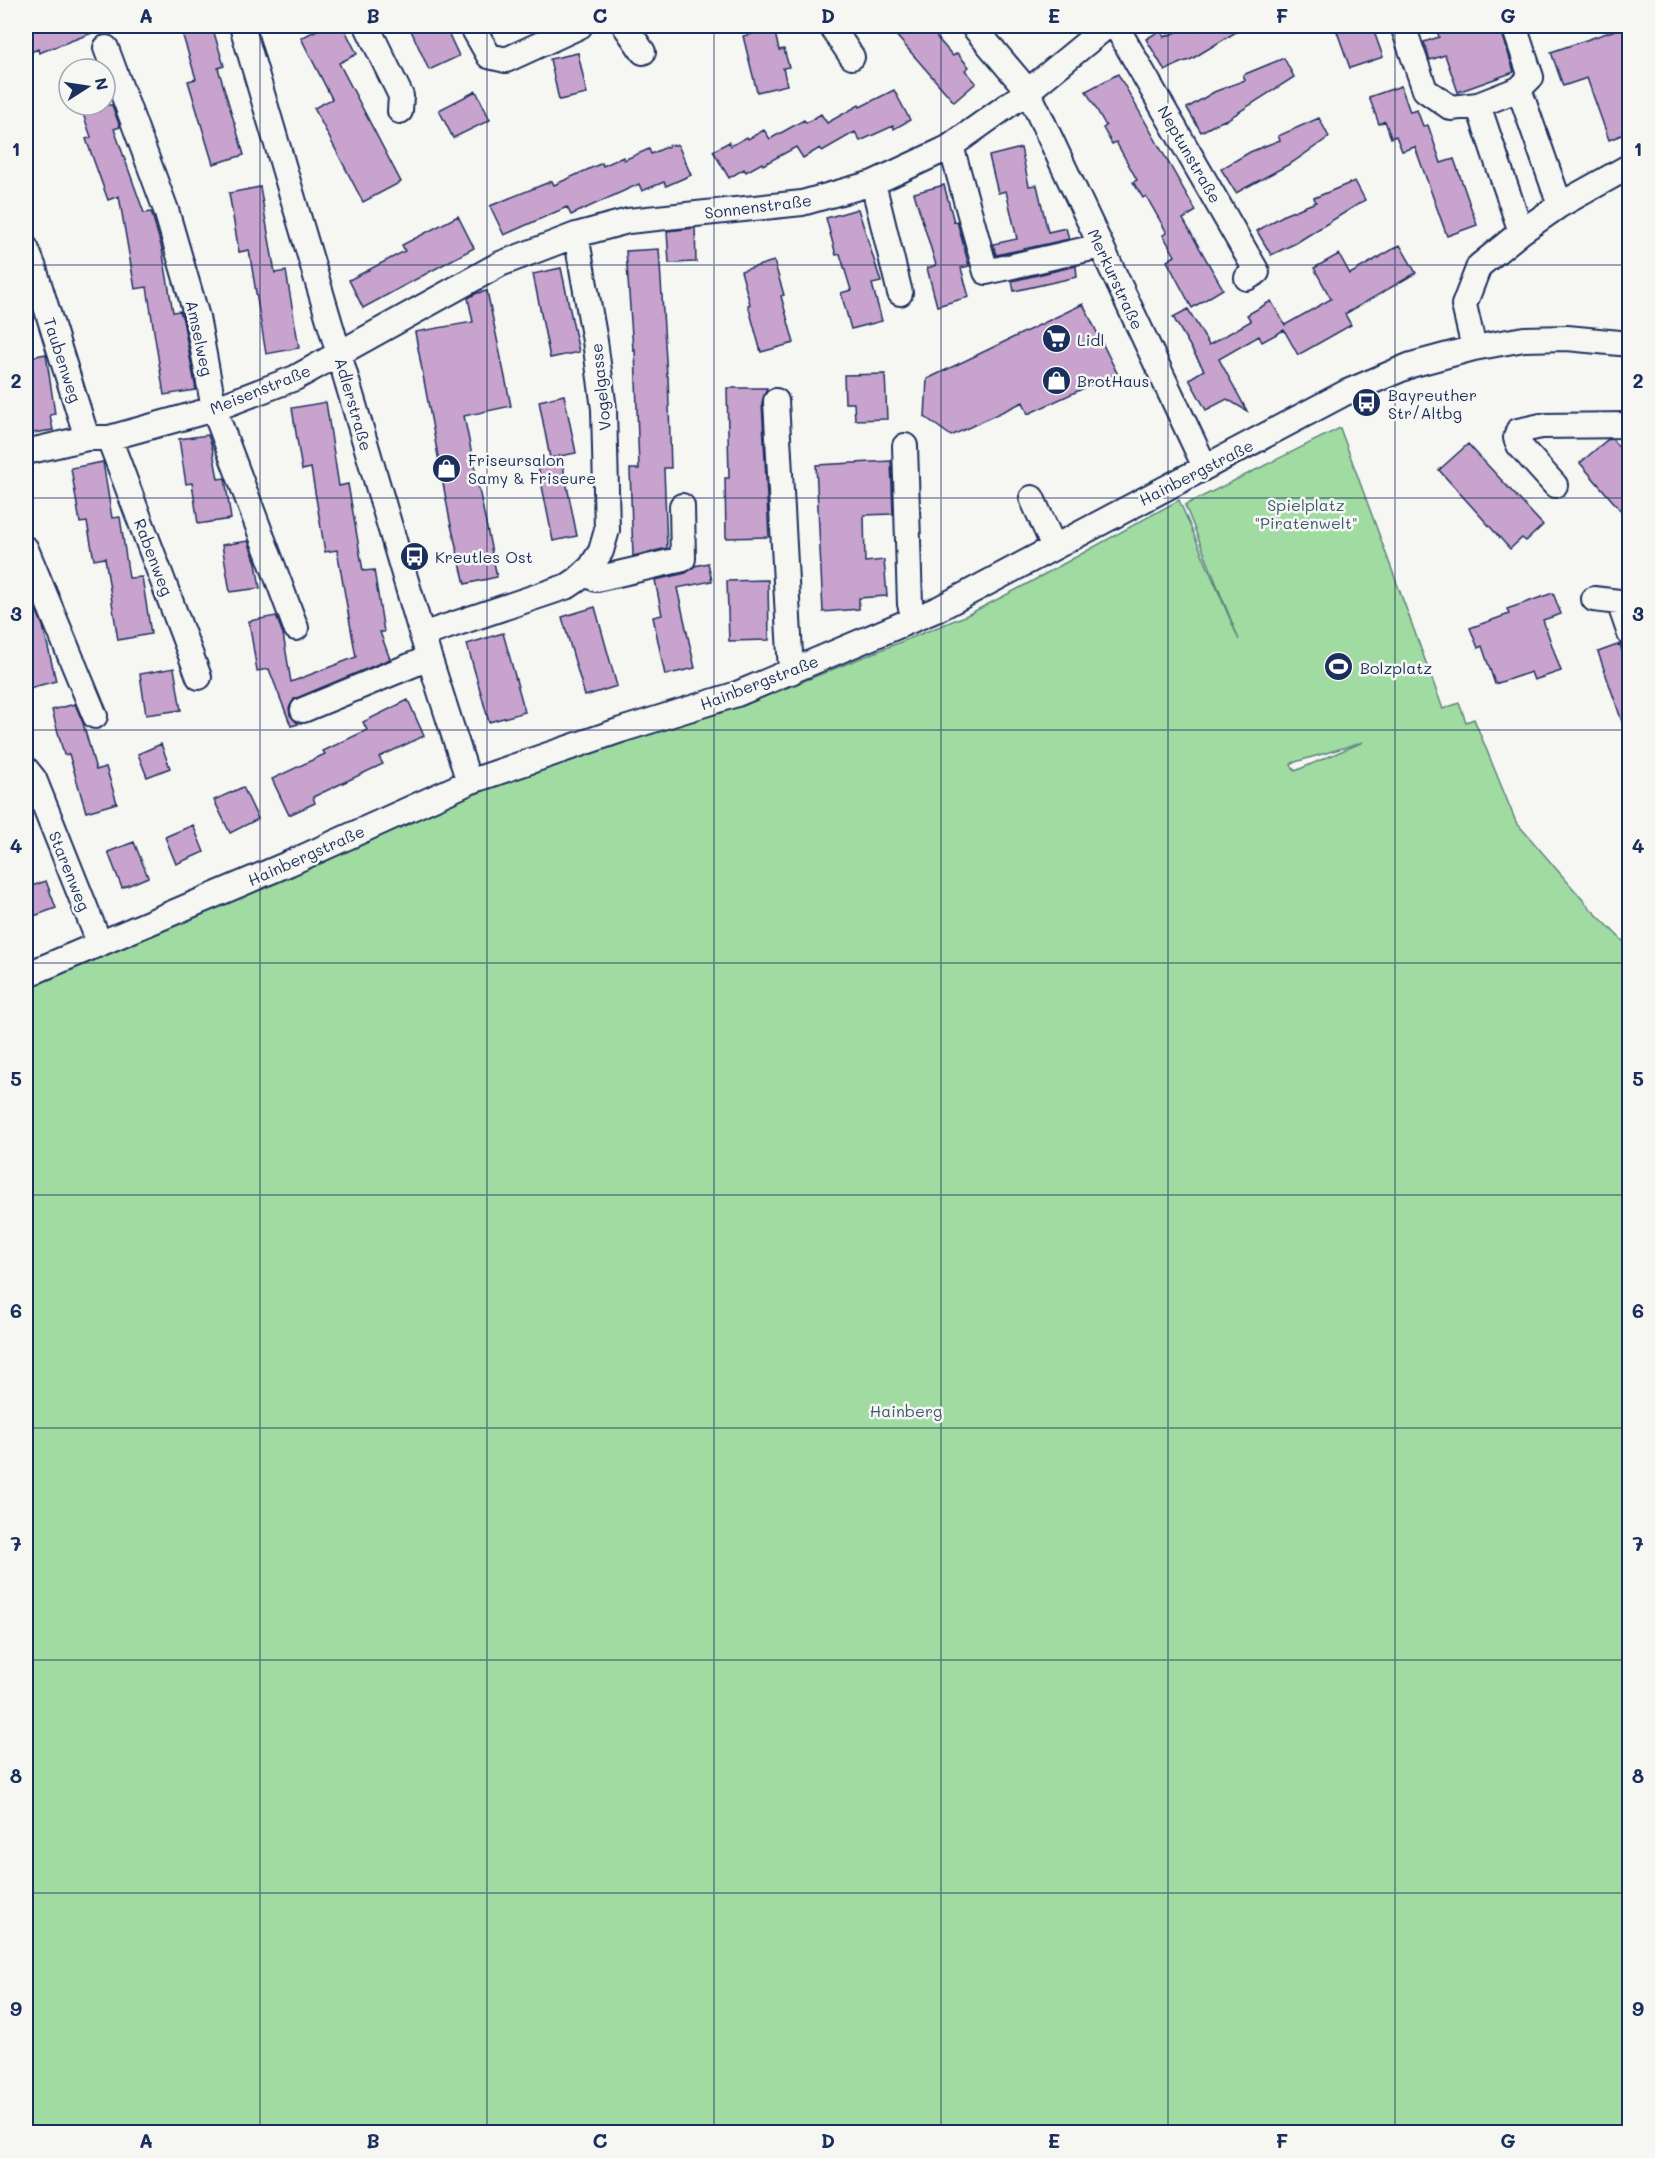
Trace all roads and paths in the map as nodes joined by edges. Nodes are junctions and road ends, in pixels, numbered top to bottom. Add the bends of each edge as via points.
1 (242, 26) edge
2 (367, 26) edge
3 (472, 26) edge
4 (580, 26) edge
5 (625, 26) edge
6 (831, 26) edge
7 (973, 26) edge
8 (1107, 26) edge
9 (1116, 26) edge
10 (1402, 26) edge
11 (1514, 26) edge
12 (106, 48) dead end
13 (643, 52) dead end
14 (852, 57) dead end
15 (1519, 89) junction
16 (1028, 91) junction
17 (1478, 105) junction
18 (400, 111) dead end
19 (951, 146) junction
20 (1629, 166) edge
21 (873, 183) junction
22 (1560, 205) junction
23 (1521, 232) junction
24 (576, 235) junction
25 (1101, 246) junction
26 (26, 248) edge
27 (1247, 278) dead end
28 (900, 293) dead end
29 (1629, 344) edge
30 (1474, 348) junction
31 (339, 355) junction
32 (776, 401) dead end
33 (214, 409) junction
34 (1629, 425) edge
35 (98, 438) junction
36 (904, 446) dead end
37 (26, 452) edge
38 (1204, 467) junction
39 (1555, 484) dead end
40 (1032, 498) dead end
41 (682, 506) dead end
42 (1054, 547) junction
43 (26, 549) edge
44 (585, 574) junction
45 (1594, 599) dead end
46 (914, 619) junction
47 (296, 628) dead end
48 (1629, 634) edge
49 (422, 635) junction
50 (429, 658) junction
51 (791, 672) junction
52 (199, 677) dead end
53 (303, 710) dead end
54 (95, 716) dead end
55 (26, 769) edge
56 (470, 782) junction
57 (99, 942) junction
58 (26, 975) edge

1 - 31 street, Adlerstraße
2 - 18 street via 401,96
3 - 4 street via 489,56 506,60
5 - 13 street
6 - 14 street
7 - 16 street, Merkurstraße
8 - 16 street, Sonnenstraße
9 - 27 street, Neptunstraße via 1257,272
10 - 17 street via 1425,90 1451,108
11 - 15 street via 1531,77
12 - 33 street, Amselweg via 166,210 198,317
15 - 17 street
15 - 22 street
16 - 19 street, Sonnenstraße
16 - 25 street, Merkurstraße
17 - 23 street
19 - 21 street, Sonnenstraße
19 - 25 street via 986,272
20 - 22 street
21 - 24 street, Sonnenstraße via 802,203 628,221
21 - 28 street
22 - 23 street
23 - 30 street via 1479,266 1464,305
24 - 31 street, Meisenstraße via 500,264
24 - 44 street, Vogelgasse via 604,409 607,508 607,530 601,551
25 - 38 street, Merkurstraße
26 - 35 street, Taubenweg
29 - 30 street, Hainbergstraße via 1567,338 1524,339
30 - 38 street, Hainbergstraße via 1411,365 1345,393
31 - 33 street, Meisenstraße via 295,378
31 - 49 street, Adlerstraße
32 - 51 street
33 - 35 street, Meisenstraße
33 - 47 street, Amselweg
34 - 39 street via 1541,426 1518,431 1520,445
35 - 37 street, Meisenstraße
35 - 52 street, Rabenweg
36 - 46 street via 910,604
38 - 42 street, Hainbergstraße
40 - 42 street
41 - 44 street via 683,559 596,579
42 - 46 street, Hainbergstraße
43 - 54 street
44 - 49 street, Vogelgasse via 568,586
45 - 48 street via 1619,602
46 - 51 street, Hainbergstraße
49 - 50 street, Adlerstraße
50 - 53 street
50 - 56 street, Adlerstraße
51 - 56 street, Hainbergstraße via 737,694
55 - 57 street, Starenweg via 34,779
56 - 57 street, Hainbergstraße via 290,863
57 - 58 street, Hainbergstraße

